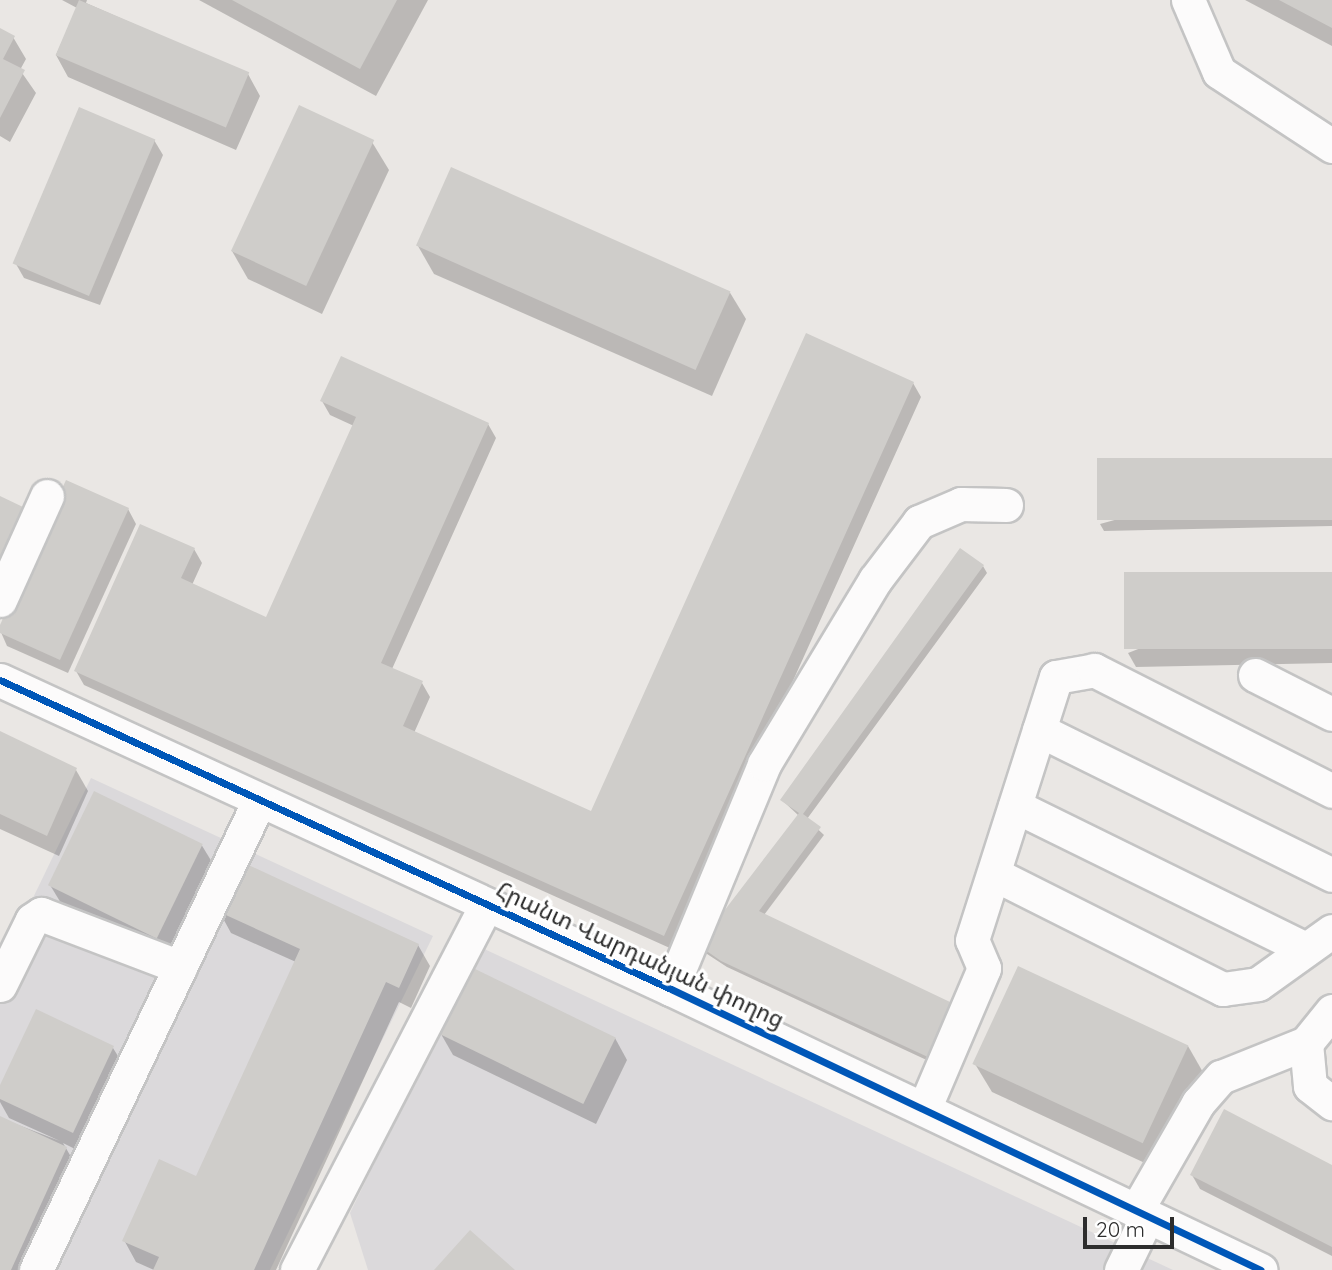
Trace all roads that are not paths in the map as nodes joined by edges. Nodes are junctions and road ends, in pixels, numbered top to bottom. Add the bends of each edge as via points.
1 (1188, 0) edge
2 (1332, 146) edge
3 (47, 496) dead end
4 (1006, 505) dead end
5 (0, 600) edge
6 (1255, 675) dead end
7 (0, 680) edge
8 (1332, 714) edge
9 (1040, 730) junction
10 (1332, 791) edge
11 (259, 801) junction
12 (1015, 806) junction
13 (994, 874) junction
14 (1332, 875) edge
15 (486, 905) junction
16 (1319, 940) edge
17 (180, 967) junction
18 (0, 985) edge
19 (671, 989) junction
20 (1332, 1012) edge
21 (1306, 1043) junction
22 (1332, 1103) edge
23 (924, 1109) junction
24 (1142, 1214) junction
25 (36, 1270) edge
26 (297, 1270) edge
27 (1121, 1270) edge
28 (1261, 1270) edge

1 - 2 street via 1219,72
3 - 5 street
4 - 19 street via 961,504 919,522 875,580 764,764
6 - 8 street
7 - 11 street, Հրանտ Վարդանյան փողոց
9 - 10 street via 1056,677 1094,670
9 - 12 street
9 - 14 street
11 - 15 street, Հրանտ Վարդանյան փողոց
11 - 17 street
12 - 13 street
12 - 16 street
13 - 16 street via 1223,989 1258,984
13 - 23 street via 972,940 984,968
15 - 19 street, Հրանտ Վարդանյան փողոց
15 - 26 street
17 - 18 street via 41,914 32,920
17 - 25 street
19 - 23 street, Հրանտ Վարդանյան փողոց
20 - 21 street
21 - 22 street via 1310,1086
21 - 24 street via 1221,1077 1198,1102
23 - 24 street, Հրանտ Վարդանյան փողոց
24 - 27 street
24 - 28 street, Հրանտ Վարդանյան փողոց

